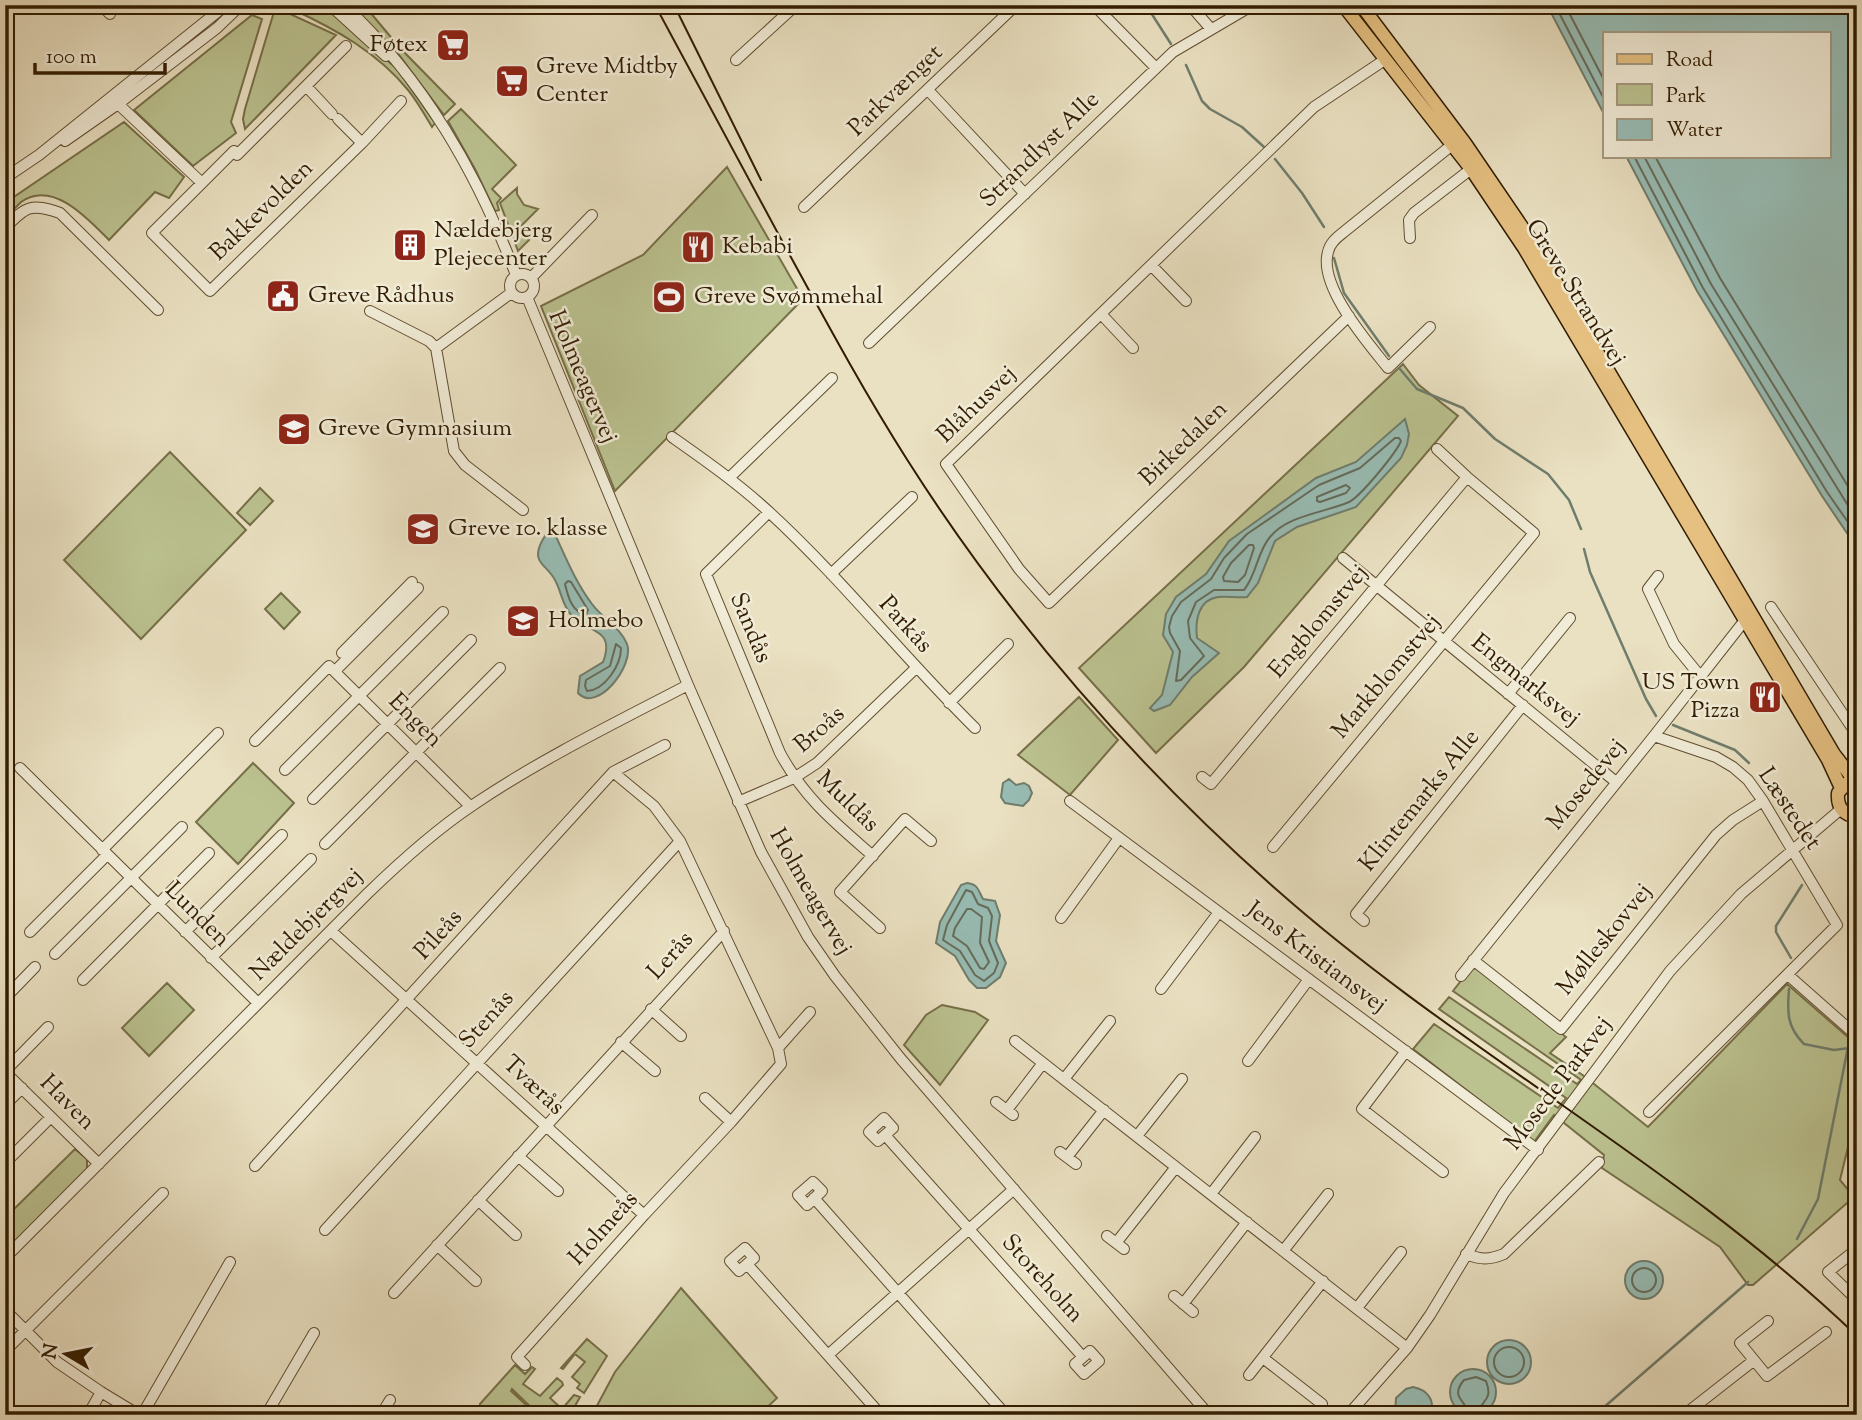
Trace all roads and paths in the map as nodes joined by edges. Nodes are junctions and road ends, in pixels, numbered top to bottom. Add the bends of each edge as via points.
1 (101, 5) edge
2 (226, 5) edge
3 (241, 5) edge
4 (330, 5) edge
5 (344, 5) edge
6 (796, 5) edge
7 (1016, 5) edge
8 (1094, 5) edge
9 (1190, 5) edge
10 (1253, 5) edge
11 (1343, 5) edge
12 (1361, 5) edge
13 (110, 14) dead end
14 (1211, 29) junction
15 (346, 46) dead end
16 (1386, 59) junction
17 (736, 60) dead end
18 (1156, 68) junction
19 (406, 71) junction
20 (306, 86) junction
21 (928, 90) junction
22 (115, 101) junction
23 (401, 101) dead end
24 (362, 143) junction
25 (1452, 145) junction
26 (1471, 169) junction
27 (5, 178) edge
28 (202, 183) junction
29 (1025, 194) junction
30 (804, 207) dead end
31 (592, 215) dead end
32 (5, 228) edge
33 (1410, 238) dead end
34 (1152, 266) junction
35 (516, 275) junction
36 (531, 278) junction
37 (511, 293) junction
38 (527, 297) junction
39 (1186, 301) dead end
40 (158, 310) dead end
41 (370, 311) dead end
42 (1101, 315) junction
43 (1349, 316) junction
44 (1430, 327) dead end
45 (869, 343) dead end
46 (436, 348) junction
47 (1133, 348) dead end
48 (832, 378) dead end
49 (672, 437) dead end
50 (1437, 449) dead end
51 (1467, 477) junction
52 (729, 478) junction
53 (912, 497) dead end
54 (523, 510) dead end
55 (769, 512) junction
56 (1343, 558) dead end
57 (831, 575) junction
58 (1658, 576) dead end
59 (1377, 586) junction
60 (1049, 603) joint
61 (1771, 607) dead end
62 (443, 612) dead end
63 (1748, 616) junction
64 (1570, 618) dead end
65 (471, 640) dead end
66 (1444, 641) junction
67 (1008, 644) dead end
68 (342, 653) dead end
69 (500, 668) dead end
70 (916, 668) junction
71 (332, 669) junction
72 (1700, 676) junction
73 (688, 685) junction
74 (1508, 694) junction
75 (360, 696) junction
76 (949, 703) junction
77 (1523, 705) junction
78 (388, 724) junction
79 (975, 728) dead end
80 (218, 733) dead end
81 (1857, 734) edge
82 (1654, 736) junction
83 (255, 741) dead end
84 (665, 745) dead end
85 (416, 752) junction
86 (20, 768) dead end
87 (285, 770) dead end
88 (613, 772) junction
89 (1202, 777) dead end
90 (794, 778) junction
91 (1855, 780) edge
92 (1616, 782) junction
93 (1841, 788) junction
94 (313, 799) dead end
95 (1070, 801) dead end
96 (1763, 801) junction
97 (738, 802) junction
98 (470, 806) junction
99 (1841, 809) junction
100 (1856, 817) edge
101 (182, 827) dead end
102 (282, 835) dead end
103 (1119, 838) junction
104 (680, 841) junction
105 (931, 841) dead end
106 (325, 844) dead end
107 (1273, 847) dead end
108 (1792, 849) junction
109 (104, 853) junction
110 (209, 853) dead end
111 (873, 856) junction
112 (310, 859) dead end
113 (130, 878) junction
114 (158, 905) junction
115 (1219, 912) junction
116 (1061, 918) dead end
117 (1364, 921) dead end
118 (880, 928) dead end
119 (331, 931) junction
120 (724, 931) junction
121 (30, 932) dead end
122 (185, 932) junction
123 (55, 954) dead end
124 (212, 958) junction
125 (1473, 960) junction
126 (35, 967) dead end
127 (1788, 975) junction
128 (1461, 976) dead end
129 (1309, 979) junction
130 (83, 980) dead end
131 (1161, 989) dead end
132 (5, 998) edge
133 (408, 1000) junction
134 (258, 1003) junction
135 (651, 1009) junction
136 (810, 1012) dead end
137 (1110, 1021) dead end
138 (48, 1027) dead end
139 (681, 1036) dead end
140 (1857, 1036) edge
141 (1015, 1041) dead end
142 (621, 1042) junction
143 (778, 1048) junction
144 (1406, 1051) junction
145 (1248, 1061) dead end
146 (477, 1062) junction
147 (1044, 1063) junction
148 (5, 1071) edge
149 (655, 1071) dead end
150 (1064, 1079) junction
151 (1182, 1079) dead end
152 (22, 1088) junction
153 (705, 1098) dead end
154 (996, 1102) dead end
155 (5, 1105) edge
156 (1104, 1110) junction
157 (1649, 1112) dead end
158 (51, 1117) junction
159 (731, 1122) junction
160 (545, 1126) junction
161 (886, 1135) dead end
162 (1138, 1136) junction
163 (1255, 1137) dead end
164 (1538, 1150) junction
165 (518, 1156) junction
166 (1599, 1162) dead end
167 (5, 1163) edge
168 (99, 1164) junction
169 (1076, 1164) dead end
170 (255, 1166) dead end
171 (1176, 1167) junction
172 (1443, 1172) dead end
173 (1014, 1189) junction
174 (558, 1191) dead end
175 (163, 1194) dead end
176 (1211, 1194) junction
177 (1328, 1194) dead end
178 (814, 1198) dead end
179 (478, 1200) junction
180 (644, 1215) junction
181 (1247, 1222) junction
182 (970, 1229) junction
183 (325, 1230) dead end
184 (516, 1234) dead end
185 (1107, 1236) dead end
186 (437, 1245) junction
187 (1857, 1249) edge
188 (1283, 1251) junction
189 (1401, 1252) dead end
190 (1466, 1254) junction
191 (5, 1258) edge
192 (230, 1262) dead end
193 (747, 1264) dead end
194 (476, 1281) dead end
195 (1323, 1281) junction
196 (394, 1293) dead end
197 (898, 1293) junction
198 (1174, 1296) dead end
199 (1857, 1300) edge
200 (1184, 1304) junction
201 (1357, 1308) junction
202 (5, 1310) edge
203 (1193, 1312) dead end
204 (1768, 1321) dead end
205 (26, 1331) junction
206 (1826, 1332) dead end
207 (314, 1333) dead end
208 (1407, 1348) junction
209 (5, 1351) edge
210 (828, 1355) junction
211 (1083, 1357) dead end
212 (1263, 1358) junction
213 (1753, 1361) junction
214 (525, 1365) dead end
215 (1250, 1375) dead end
216 (100, 1392) junction
217 (390, 1400) dead end
218 (1322, 1404) dead end
219 (89, 1415) edge
220 (141, 1415) edge
221 (266, 1415) edge
222 (382, 1415) edge
223 (881, 1415) edge
224 (1006, 1415) edge
225 (1209, 1415) edge
226 (1349, 1415) edge
227 (1685, 1415) edge

1 - 13 street
2 - 22 street
3 - 22 street
4 - 19 street
5 - 19 street
6 - 17 street
7 - 21 street, Parkvænget
8 - 18 street
9 - 14 street
10 - 14 street, Strandlyst Alle
11 - 16 main road, Greve Strandvej
12 - 63 main road, Greve Strandvej via 1528,235
14 - 18 street, Strandlyst Alle
15 - 20 street, Bakkevolden
16 - 25 main road, Greve Strandvej
16 - 34 street, Blåhusvej via 1314,107
18 - 29 street, Strandlyst Alle
19 - 35 street via 473,176
20 - 24 street
20 - 28 street, Bakkevolden
21 - 29 street
21 - 30 street, Parkvænget
22 - 27 street
22 - 28 street
23 - 24 street, Bakkevolden
24 - 28 street, Bakkevolden via 210,291 152,233
25 - 26 main road, Greve Strandvej
25 - 43 street via 1329,248 1329,275
26 - 33 street via 1414,212 1409,220
26 - 63 main road, Greve Strandvej via 1553,294
29 - 45 street, Strandlyst Alle
31 - 36 street
32 - 40 street via 22,210 41,207 60,213
34 - 39 street
34 - 42 street, Blåhusvej
35 - 36 street
35 - 37 street via 510,281
36 - 38 street via 533,291
37 - 38 street
37 - 46 street
38 - 73 street, Holmeagervej
41 - 46 street
42 - 47 street
42 - 60 street, Blåhusvej via 946,464 1019,569
43 - 44 street via 1388,369
43 - 60 street, Birkedalen
46 - 54 street via 454,451
48 - 52 street
49 - 52 street, Parkås
50 - 51 street
51 - 59 street, Engblomstvej
51 - 66 street, Markblomstvej via 1534,533
52 - 55 street, Parkås
53 - 57 street
55 - 57 street, Parkås
55 - 90 street, Sandås via 706,575
56 - 59 street, Engmarksvej
57 - 70 street, Parkås
58 - 72 street via 1648,589 1674,643
59 - 66 street, Engmarksvej
59 - 89 street, Engblomstvej via 1211,784
61 - 81 street
62 - 75 street
63 - 72 street, Mosedevej
63 - 91 main road
63 - 93 main road
64 - 74 street
65 - 78 street
66 - 74 street, Engmarksvej
66 - 107 street, Markblomstvej
67 - 76 street
68 - 71 street via 412,588
69 - 85 street
70 - 76 street, Parkås
70 - 90 street, Broås via 817,763
71 - 75 street, Engen
71 - 83 street
72 - 82 street, Mosedevej
73 - 97 street, Holmeagervej
73 - 98 street, Nældebjergvej
74 - 77 street, Engmarksvej
75 - 78 street, Engen
75 - 87 street
76 - 79 street, Parkås
77 - 92 street, Engmarksvej
77 - 117 street, Klintemarks Alle via 1356,914
78 - 85 street, Engen
78 - 94 street
80 - 109 street
82 - 92 street, Mosedevej
82 - 96 street, Læstedet via 1734,767
84 - 88 street, Pileås
85 - 98 street, Engen
85 - 106 street
86 - 109 street, Lunden
88 - 104 street via 654,806
88 - 133 street, Pileås
90 - 97 street, Broås
90 - 111 street, Muldås via 818,808
91 - 93 main road
92 - 125 street, Mosedevej
93 - 99 main road
95 - 103 street, Jens Kristiansvej
96 - 108 street, Læstedet
96 - 125 street, Mølleskovvej via 1716,835 1561,1029
97 - 173 street, Holmeagervej via 780,890 835,976
98 - 119 street, Nældebjergvej via 396,866
99 - 100 main road
99 - 108 street, Mosede Parkvej
101 - 113 street
102 - 122 street
103 - 115 street, Jens Kristiansvej
103 - 116 street
104 - 120 street
104 - 146 street, Stenås
105 - 111 street, Muldås via 905,819
108 - 127 street, Læstedet via 1837,925
108 - 164 street, Mosede Parkvej via 1741,894 1670,971
109 - 113 street, Lunden
109 - 121 street
110 - 114 street
111 - 118 street, Muldås via 840,892
112 - 124 street
113 - 114 street, Lunden
113 - 123 street
114 - 122 street, Lunden
114 - 130 street
115 - 129 street, Jens Kristiansvej
115 - 131 street
119 - 133 street, Tværås
119 - 134 street, Nældebjergvej
120 - 135 street, Lerås
120 - 143 street
122 - 124 street, Lunden
124 - 134 street, Lunden
125 - 128 street, Mosedevej
126 - 132 street
127 - 140 street
127 - 157 street, Læstedet
129 - 144 street, Jens Kristiansvej
129 - 145 street
133 - 146 street, Tværås
133 - 170 street, Pileås
134 - 168 street, Nældebjergvej
135 - 139 street, Lerås
135 - 142 street, Lerås
136 - 143 street, Holmeås
137 - 150 street
138 - 148 street
141 - 147 street
142 - 149 street
142 - 160 street, Lerås
143 - 159 street, Holmeås via 779,1068
144 - 164 street, Jens Kristiansvej
144 - 172 street via 1362,1110
146 - 160 street, Tværås
146 - 183 street, Stenås
147 - 150 street
147 - 154 street via 1010,1112
148 - 152 street, Haven
150 - 156 street
151 - 162 street
152 - 155 street
152 - 158 street, Haven
153 - 159 street
156 - 162 street
156 - 169 street via 1064,1154
158 - 167 street
158 - 168 street, Haven
159 - 180 street, Holmeås
160 - 165 street, Lerås
160 - 180 street, Tværås
161 - 182 street, Storeholm
162 - 171 street
163 - 176 street
164 - 190 street, Mosede Parkvej
165 - 174 street
165 - 179 street, Lerås
166 - 190 street via 1504,1254 1491,1260
168 - 191 street, Nældebjergvej
171 - 176 street
171 - 185 street via 1120,1246
173 - 182 street, Storeholm
173 - 225 street, Holmeagervej
175 - 205 street
176 - 181 street
177 - 188 street
178 - 197 street
179 - 184 street
179 - 186 street, Lerås
180 - 214 street, Holmeås via 517,1357
181 - 188 street
181 - 200 street
182 - 197 street, Storeholm
182 - 211 street, Storeholm
186 - 194 street
186 - 196 street, Lerås
187 - 199 street via 1828,1272
188 - 195 street
189 - 201 street
190 - 208 street, Mosede Parkvej
192 - 220 street
193 - 210 street
195 - 201 street
195 - 212 street
197 - 210 street, Storeholm
197 - 224 street
198 - 200 street
200 - 203 street
201 - 208 street
202 - 205 street
204 - 213 street via 1740,1343
205 - 209 street
205 - 216 street via 57,1362
206 - 213 street via 1767,1376
207 - 221 street
208 - 226 street, Mosede Parkvej
210 - 223 street
212 - 215 street
212 - 218 street
213 - 227 street
216 - 219 street
216 - 220 street
217 - 222 street

